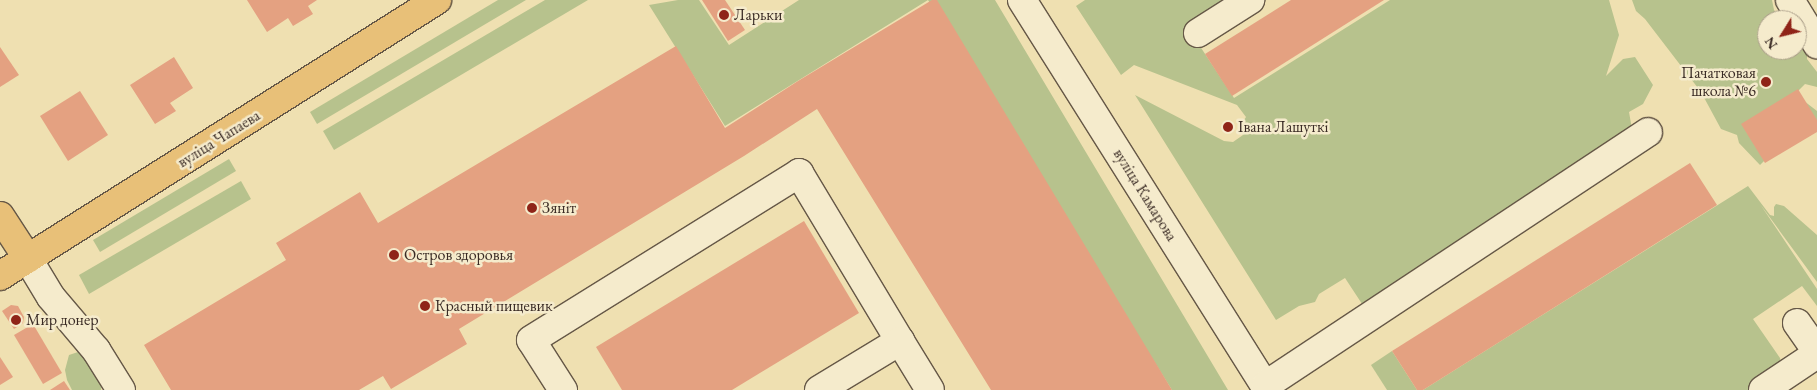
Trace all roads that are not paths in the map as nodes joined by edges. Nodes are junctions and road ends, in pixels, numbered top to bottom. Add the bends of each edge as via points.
1 (437, 0) edge
2 (1248, 0) edge
3 (1790, 0) edge
4 (1028, 2) edge
5 (1198, 33) dead end
6 (1817, 44) edge
7 (1648, 132) dead end
8 (0, 216) edge
9 (28, 259) junction
10 (0, 276) edge
11 (1797, 323) dead end
12 (900, 341) junction
13 (1817, 353) edge
14 (1267, 388) edge
15 (120, 390) edge
16 (563, 390) edge
17 (819, 390) edge
18 (930, 390) edge
19 (1763, 390) edge

1 - 9 main road, вуліца Чапаева
2 - 5 street
3 - 6 street
4 - 14 street, вуліца Камарова
7 - 14 street
8 - 9 main road
9 - 10 main road, вуліца Чапаева
9 - 15 street via 51,297 96,350
11 - 13 street
12 - 16 street via 799,173 532,340
12 - 17 street
12 - 18 street
13 - 19 street

